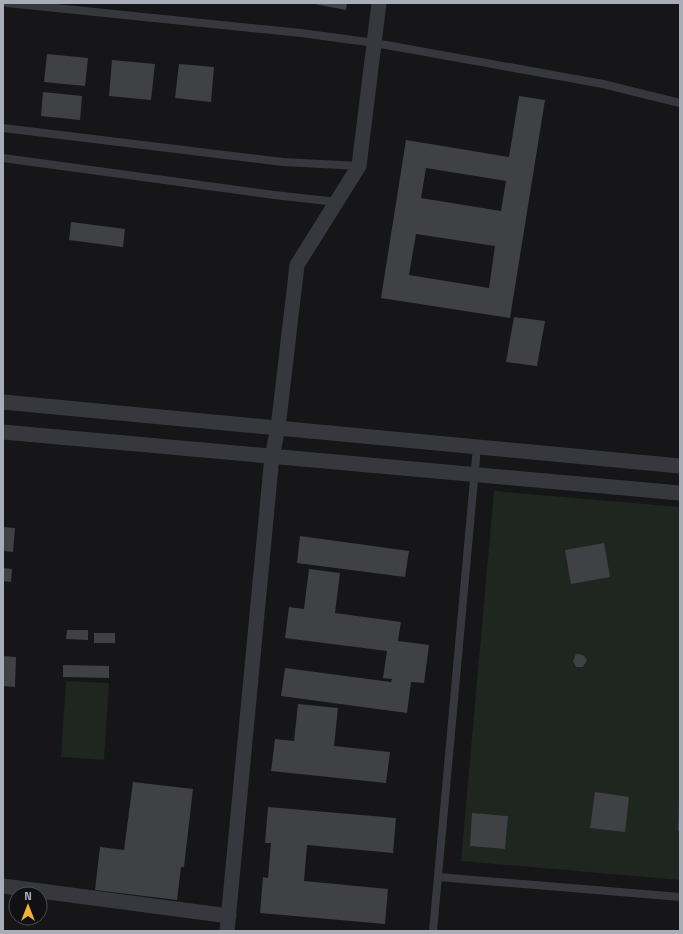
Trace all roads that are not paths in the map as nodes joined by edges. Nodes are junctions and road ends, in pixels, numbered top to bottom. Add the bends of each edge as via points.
1 (7, 3) edge
2 (379, 3) edge
3 (375, 43) junction
4 (680, 103) edge
5 (3, 128) edge
6 (3, 158) edge
7 (359, 166) junction
8 (337, 202) junction
9 (3, 402) edge
10 (278, 428) junction
11 (3, 432) edge
12 (477, 447) junction
13 (272, 456) junction
14 (680, 466) edge
15 (474, 474) junction
16 (680, 493) edge
17 (438, 877) junction
18 (3, 886) edge
19 (680, 897) edge
20 (229, 916) junction
21 (227, 931) edge
22 (433, 931) edge

1 - 3 lane
2 - 3 street
3 - 4 lane via 603,84
3 - 7 street
5 - 7 lane via 284,162
6 - 8 lane
7 - 8 street
8 - 10 street via 297,265
9 - 10 street
10 - 12 street
10 - 13 street
11 - 13 street
12 - 14 street
12 - 15 lane
13 - 15 street
13 - 20 street
15 - 16 street
15 - 17 lane
17 - 19 lane
17 - 22 lane
18 - 20 street
20 - 21 street

